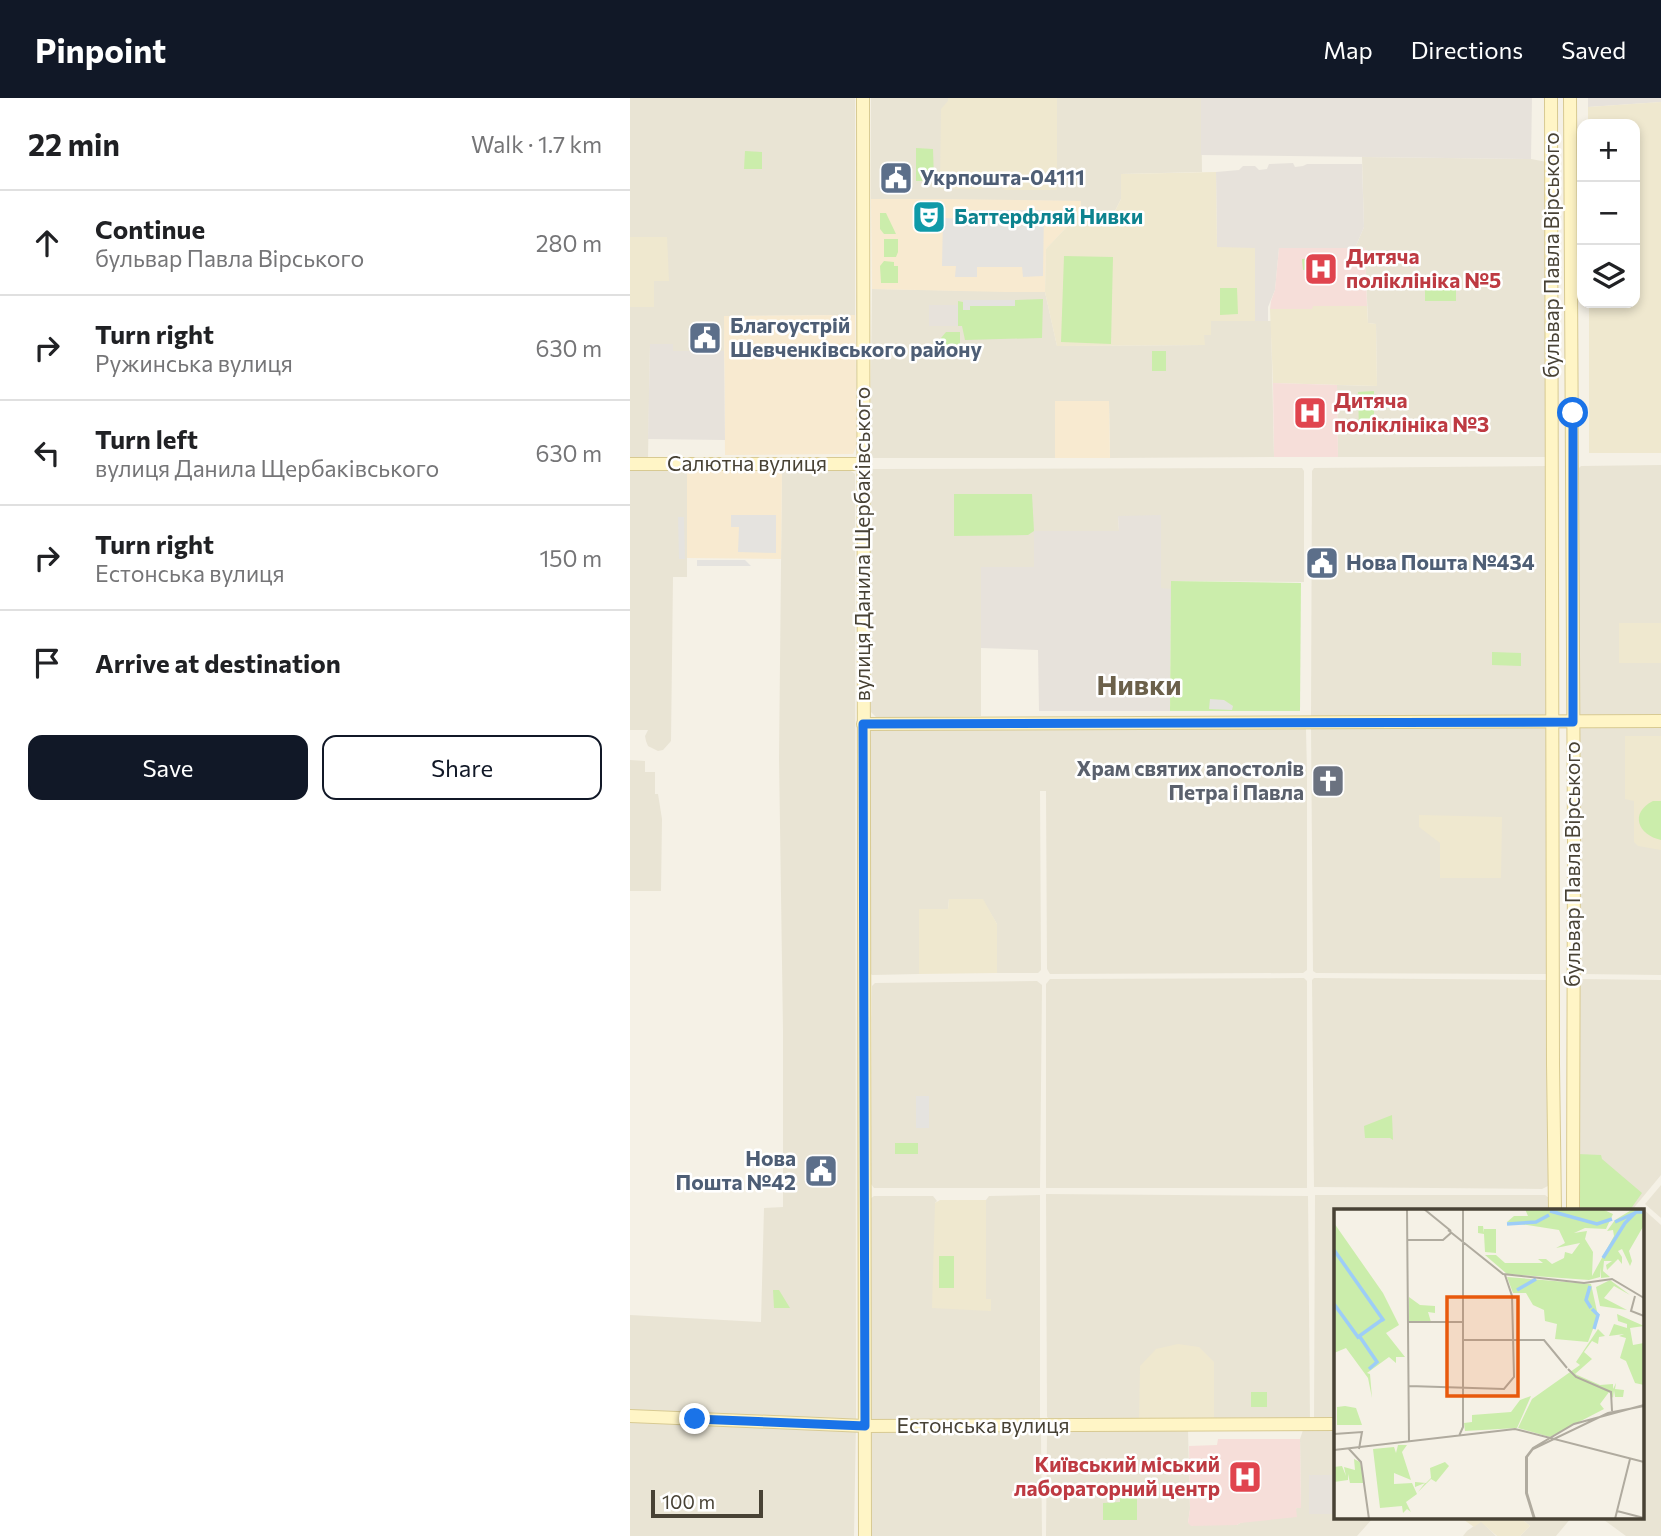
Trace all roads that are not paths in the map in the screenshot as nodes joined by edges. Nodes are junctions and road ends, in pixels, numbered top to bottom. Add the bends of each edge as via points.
1 (863, 98) edge
2 (1551, 98) edge
3 (1570, 98) edge
4 (630, 464) edge
5 (863, 464) junction
6 (1552, 722) junction
7 (1573, 722) junction
8 (1661, 722) edge
9 (863, 724) junction
10 (1555, 1209) edge
11 (1573, 1209) edge
12 (630, 1416) edge
13 (1334, 1424) edge
14 (865, 1426) junction
15 (865, 1536) edge

1 - 5 street, вулиця Данила Щербаківського
2 - 6 street, бульвар Павла Вірського
3 - 7 street, бульвар Павла Вірського
4 - 5 street, Салютна вулиця
5 - 9 street, вулиця Данила Щербаківського
6 - 7 street
6 - 9 street
6 - 10 street, бульвар Павла Вірського
7 - 8 street
7 - 11 street, бульвар Павла Вірського
9 - 14 street, вулиця Данила Щербаківського
12 - 14 street, Естонська вулиця
13 - 14 street, Естонська вулиця
14 - 15 street, вулиця Данила Щербаківського

